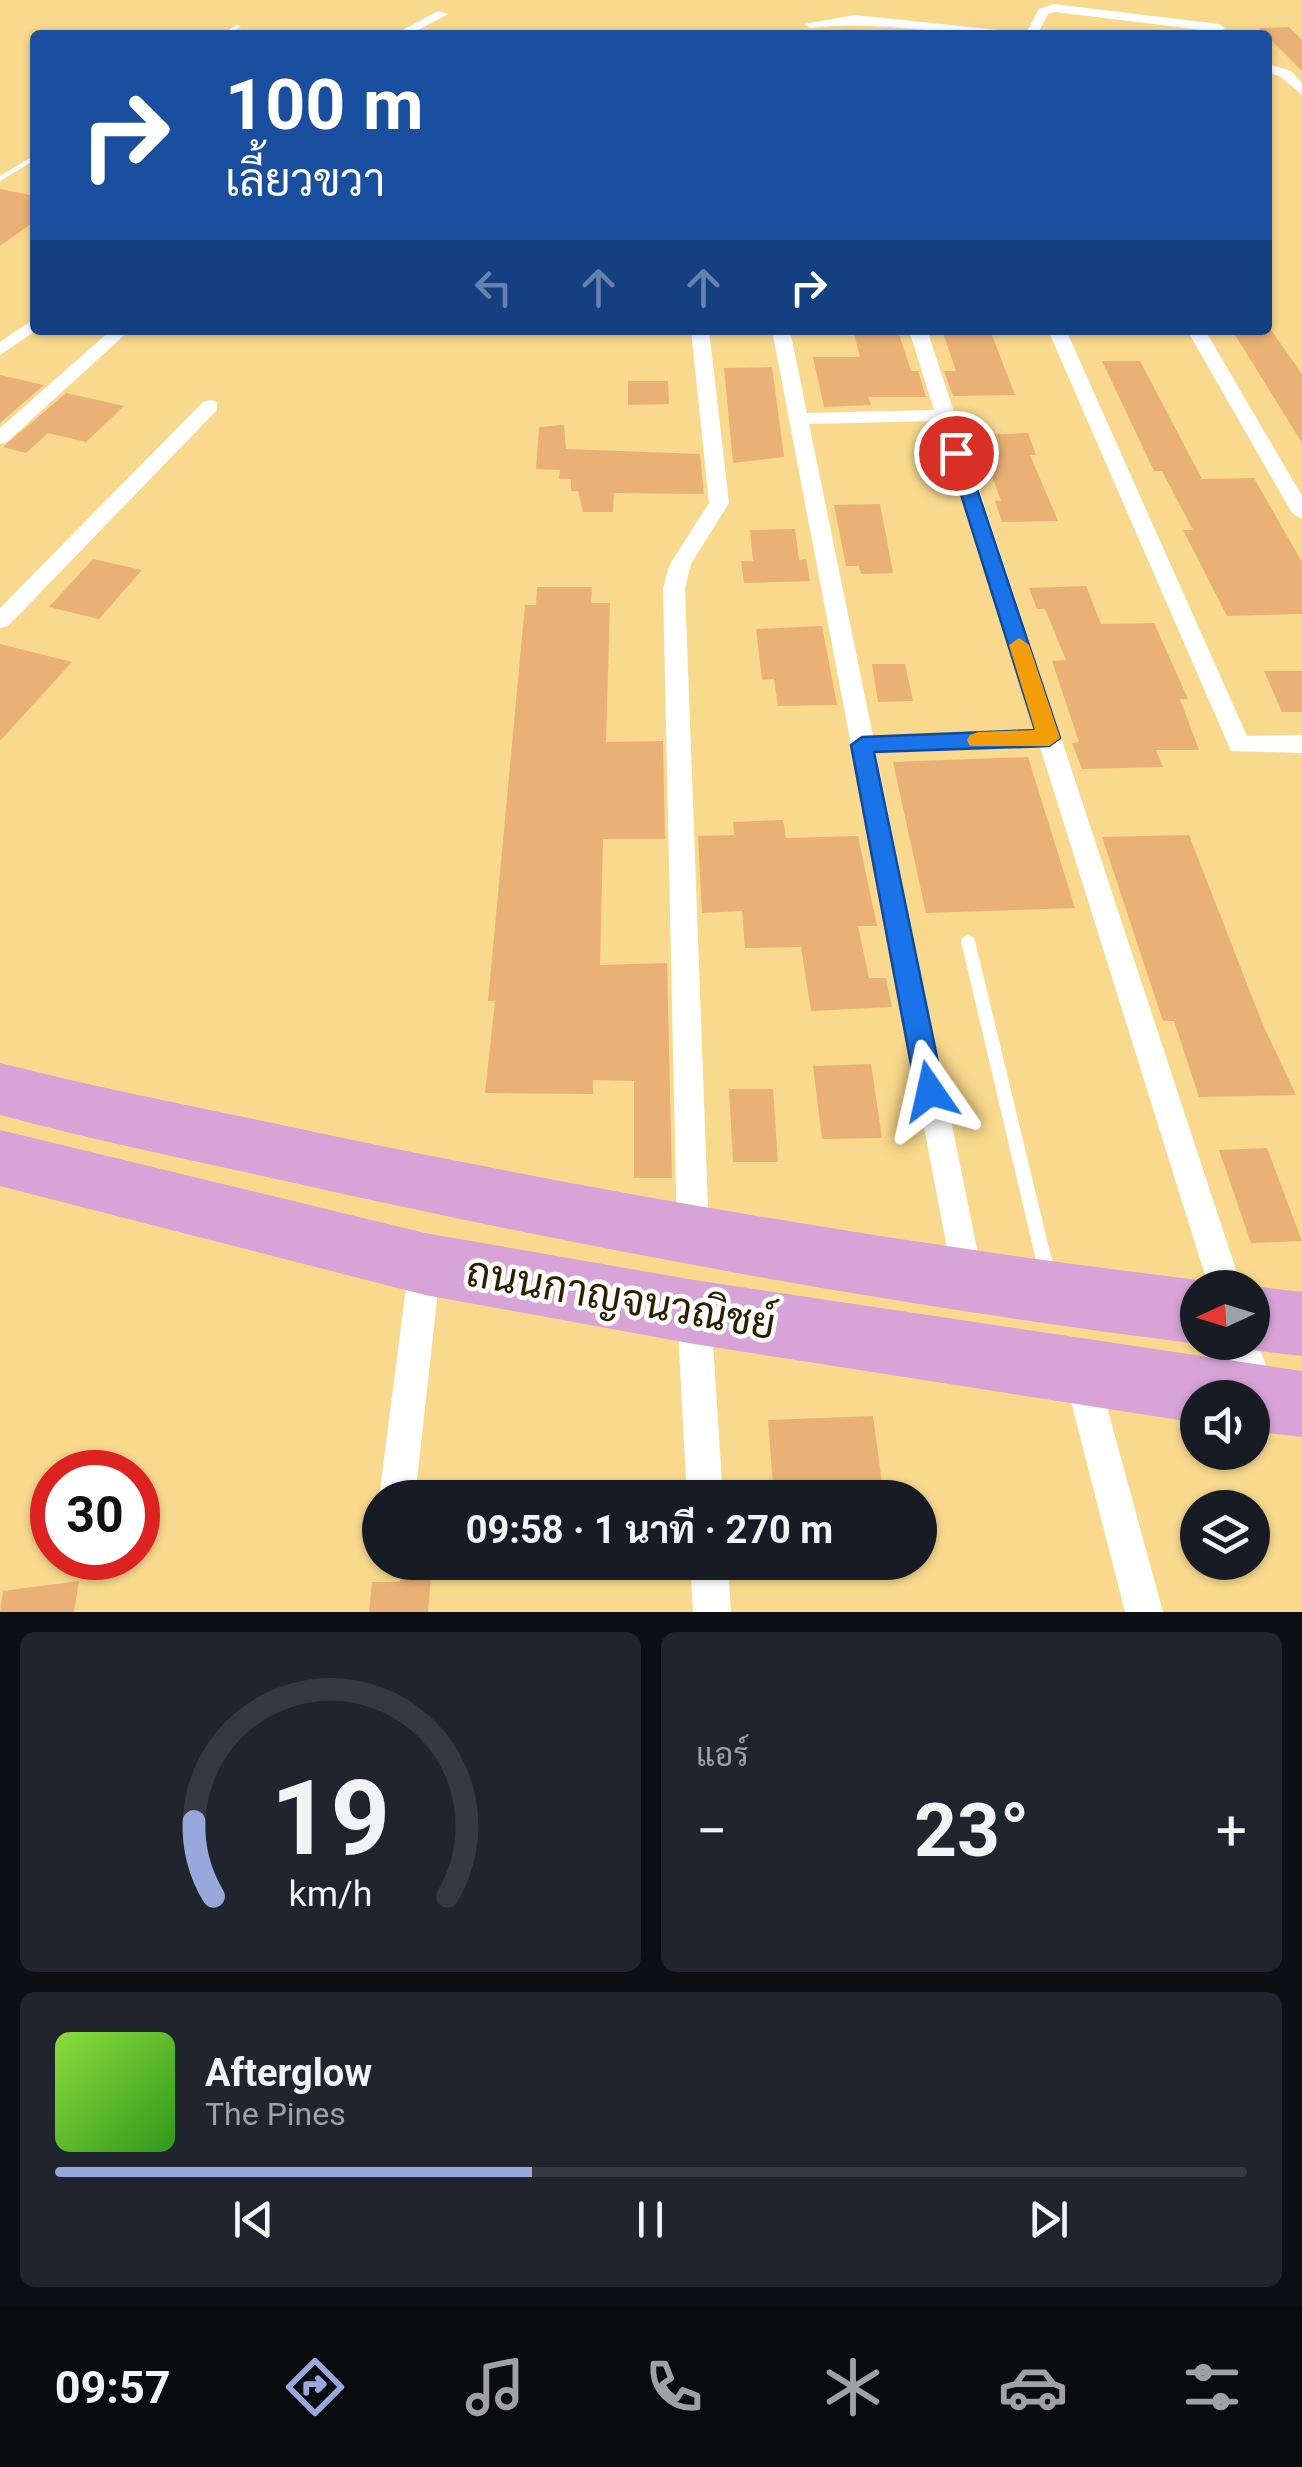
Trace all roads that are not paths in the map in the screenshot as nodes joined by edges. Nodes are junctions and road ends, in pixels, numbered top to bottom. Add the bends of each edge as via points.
1 (442, 14) dead end
2 (810, 24) dead end
3 (238, 26) dead end
4 (1219, 28) dead end
5 (232, 30) edge
6 (409, 30) edge
7 (960, 30) edge
8 (1034, 30) edge
9 (1272, 69) edge
10 (1302, 91) edge
11 (30, 160) edge
12 (0, 179) edge
13 (30, 327) edge
14 (115, 335) edge
15 (701, 335) edge
16 (783, 335) edge
17 (920, 335) edge
18 (1058, 335) edge
19 (1199, 335) edge
20 (0, 350) edge
21 (210, 406) dead end
22 (944, 415) junction
23 (798, 420) junction
24 (0, 438) edge
25 (1302, 513) edge
26 (0, 621) edge
27 (1049, 738) junction
28 (1302, 744) edge
29 (862, 745) junction
30 (968, 941) dead end
31 (0, 1089) edge
32 (5, 1170) edge
33 (693, 1236) junction
34 (426, 1264) junction
35 (1220, 1270) edge
36 (968, 1283) junction
37 (1053, 1295) junction
38 (1180, 1310) edge
39 (694, 1312) junction
40 (1270, 1320) edge
41 (1302, 1324) edge
42 (1081, 1374) junction
43 (1271, 1398) edge
44 (399, 1480) edge
45 (704, 1480) edge
46 (710, 1580) edge
47 (712, 1612) edge
48 (1144, 1612) edge

1 - 6 street
2 - 7 street via 855,19
3 - 5 lane
4 - 8 street via 1054,8
9 - 10 street
11 - 12 lane
13 - 20 street
14 - 24 street
15 - 33 street via 719,503 682,558 674,588
16 - 23 street
17 - 22 street
18 - 28 street via 1239,745
19 - 25 street
21 - 26 street
22 - 23 street
22 - 27 street
23 - 29 street
27 - 29 street
27 - 35 street
29 - 36 street
30 - 37 lane
31 - 33 highway, ถนนกาญจนวณิชย์
32 - 34 highway, ถนนกาญจนวณิชย์
33 - 36 highway, ถนนกาญจนวณิชย์
34 - 39 highway, ถนนกาญจนวณิชย์
34 - 44 street
36 - 37 highway, ถนนกาญจนวณิชย์
37 - 38 highway, ถนนกาญจนวณิชย์
39 - 42 highway, ถนนกาญจนวณิชย์
39 - 45 street
40 - 41 highway
42 - 43 highway, ถนนกาญจนวณิชย์
42 - 48 street
46 - 47 street

